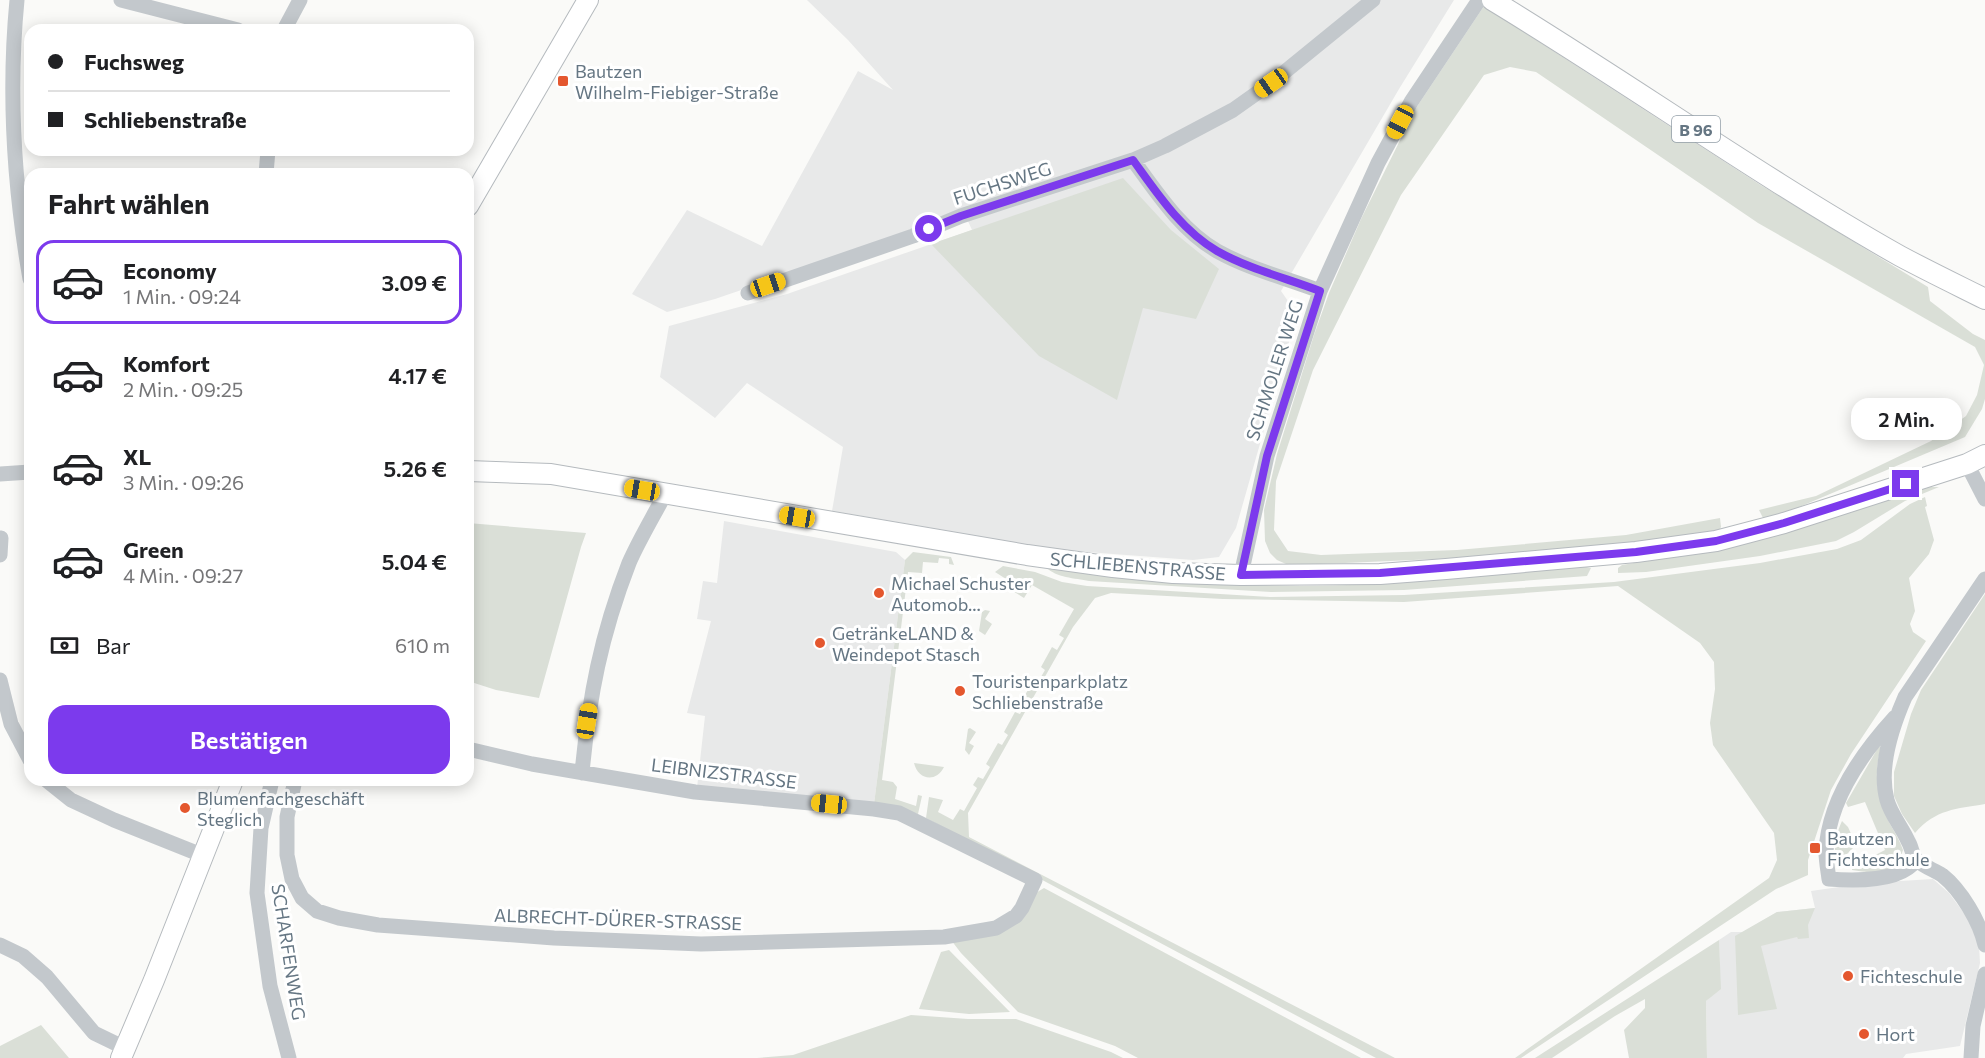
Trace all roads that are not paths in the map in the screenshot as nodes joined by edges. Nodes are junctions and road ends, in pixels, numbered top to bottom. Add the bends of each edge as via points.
1 (17, 0) edge
2 (121, 0) edge
3 (300, 0) edge
4 (588, 0) edge
5 (1373, 0) edge
6 (1479, 0) edge
7 (1492, 0) edge
8 (215, 24) edge
9 (287, 24) edge
10 (1133, 160) junction
11 (474, 196) edge
12 (24, 246) edge
13 (1320, 291) junction
14 (748, 292) dead end
15 (1985, 299) edge
16 (1979, 457) edge
17 (474, 471) edge
18 (24, 472) edge
19 (0, 474) edge
20 (664, 494) junction
21 (1985, 499) edge
22 (1, 537) edge
23 (0, 555) edge
24 (1241, 575) junction
25 (1985, 579) edge
26 (0, 680) edge
27 (1899, 712) junction
28 (24, 749) edge
29 (474, 750) edge
30 (582, 773) junction
31 (54, 786) edge
32 (230, 786) edge
33 (271, 786) edge
34 (294, 786) edge
35 (204, 856) junction
36 (1916, 860) junction
37 (1035, 880) joint
38 (0, 945) edge
39 (1985, 945) edge
40 (1985, 974) edge
41 (123, 1053) edge
42 (289, 1058) edge
43 (1971, 1058) edge

1 - 12 street via 13,40 16,178
2 - 8 street
3 - 9 street
4 - 11 main road
5 - 10 street, FUCHSWEG via 1233,110
6 - 13 street, SCHMOLER WEG via 1400,122
7 - 15 main road, B 96 via 1776,181 1900,256
10 - 13 street via 1166,206 1215,250
10 - 14 street, FUCHSWEG
13 - 24 street, SCHMOLER WEG via 1267,456
16 - 21 street
16 - 24 main road, SCHLIEBENSTRASSE via 1784,523 1716,541 1636,552 1413,571
17 - 20 main road, SCHLIEBENSTRASSE via 551,474
18 - 19 street
20 - 24 main road, SCHLIEBENSTRASSE via 1027,555 1153,571
20 - 30 street via 630,561 613,608 596,669
22 - 23 street
25 - 27 street via 1905,697
26 - 28 street via 11,724
27 - 36 street via 1884,772 1887,800
27 - 36 street via 1870,744 1842,792 1833,814 1826,852 1829,879 1880,878 1904,872
29 - 30 street, LEIBNIZSTRASSE
30 - 37 street, LEIBNIZSTRASSE via 695,792 899,813
31 - 35 street via 71,800 114,820
32 - 35 main road
33 - 42 street, SCHARFENWEG via 261,828 257,893 270,986
34 - 37 street, ALBRECHT-DÜRER-STRASSE via 287,817 287,855 292,879 302,898 317,910 378,926 701,944 944,937 996,928 1016,916
35 - 41 main road
36 - 39 street via 1954,887 1982,930
38 - 41 street via 22,956 46,977 94,1033
40 - 43 street via 1973,1026

